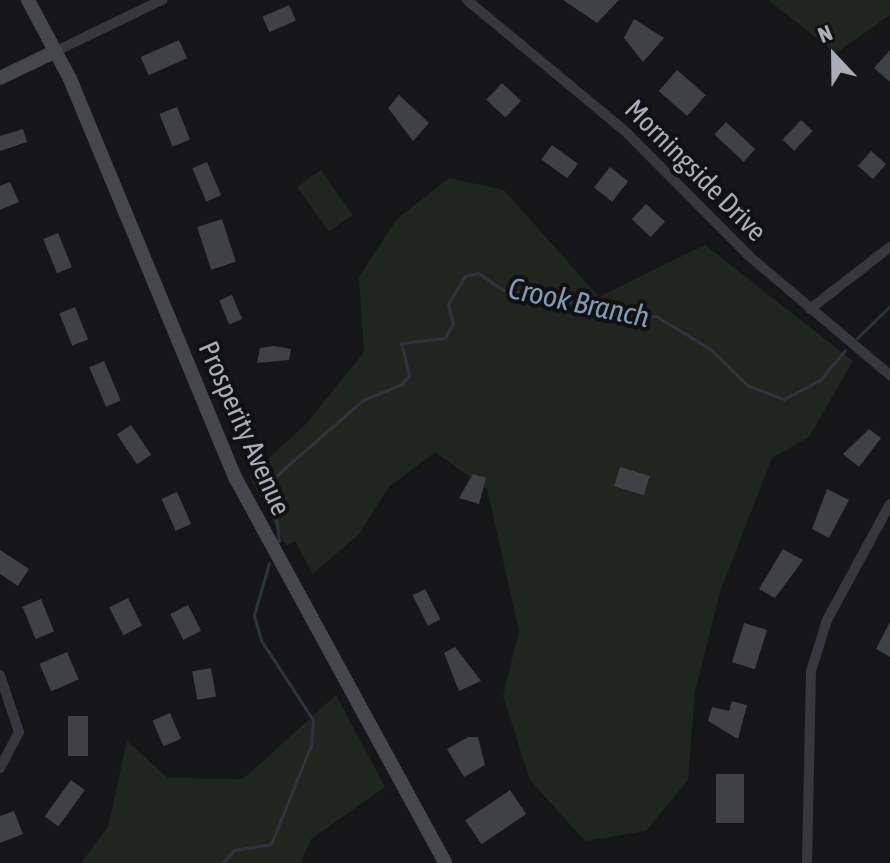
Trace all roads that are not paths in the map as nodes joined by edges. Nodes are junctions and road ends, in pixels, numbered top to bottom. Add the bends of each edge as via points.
1 (28, 0) edge
2 (162, 0) edge
3 (467, 0) edge
4 (56, 51) junction
5 (0, 78) edge
6 (890, 247) edge
7 (810, 309) junction
8 (890, 375) edge
9 (890, 504) edge
10 (0, 675) edge
11 (0, 768) edge
12 (445, 863) edge
13 (807, 863) edge

1 - 4 main road, Prosperity Avenue
2 - 4 street
3 - 7 street, Morningside Drive via 625,131
4 - 5 main road
4 - 12 main road, Prosperity Avenue via 236,479
6 - 7 street
7 - 8 street, Morningside Drive
9 - 13 street via 827,620 813,660
10 - 11 street via 19,732

